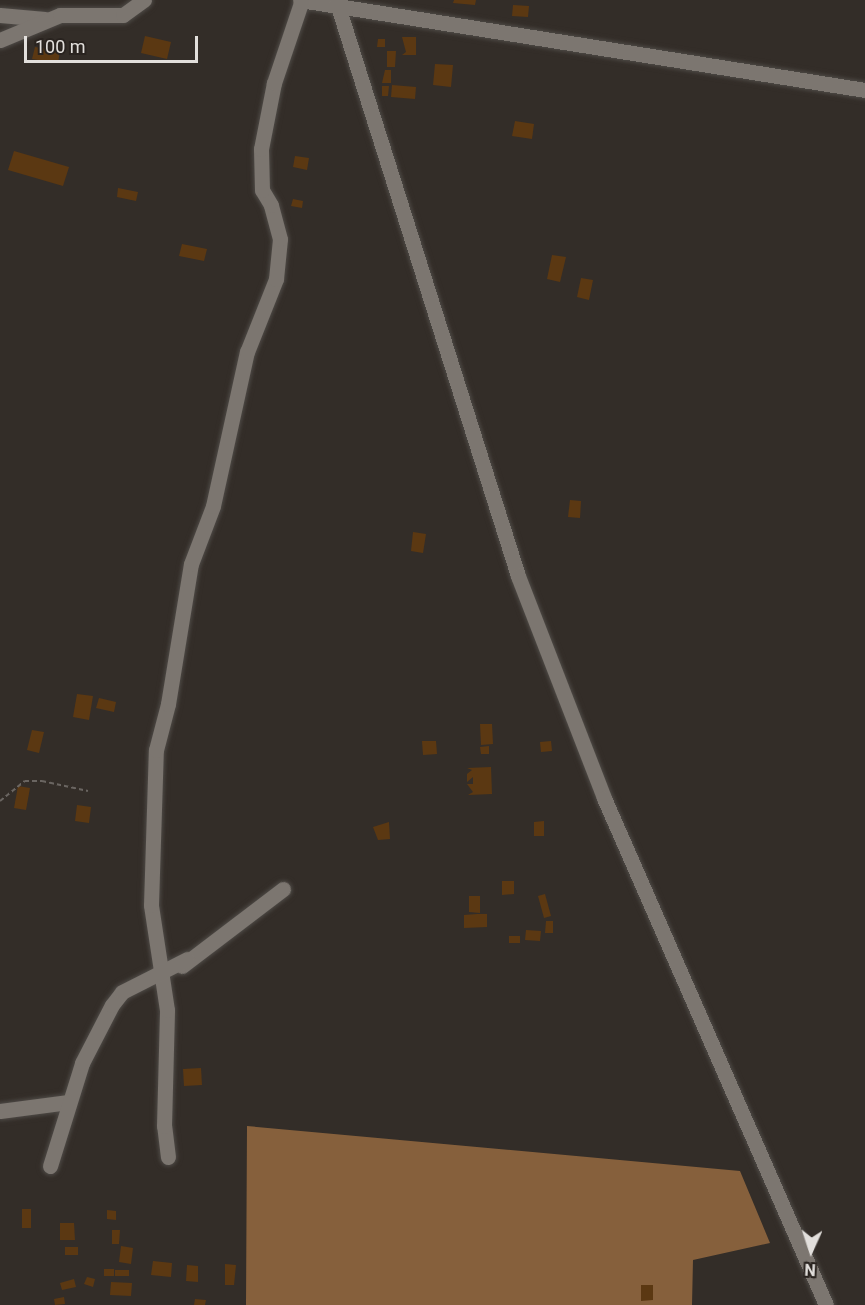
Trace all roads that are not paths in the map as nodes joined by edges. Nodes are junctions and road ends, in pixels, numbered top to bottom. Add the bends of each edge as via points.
1 (144, 0) edge
2 (301, 0) edge
3 (337, 4) edge
4 (0, 15) edge
5 (47, 19) junction
6 (0, 40) edge
7 (865, 90) edge
8 (284, 889) dead end
9 (187, 959) junction
10 (161, 972) junction
11 (167, 1010) junction
12 (68, 1102) junction
13 (0, 1112) edge
14 (168, 1157) dead end
15 (50, 1166) dead end
16 (825, 1305) edge

1 - 5 street via 123,15 86,13
2 - 3 street
2 - 10 street via 274,82 261,149 262,190 271,205 280,239 276,279 248,352 213,507 191,564 168,704 156,750 151,905
3 - 7 street
3 - 16 street via 518,576 604,798
4 - 5 street
5 - 6 street
8 - 9 street
9 - 10 street
9 - 11 street via 170,986
10 - 11 street
10 - 12 street via 122,992 112,1005
11 - 14 street via 164,1126
12 - 13 street
12 - 15 street

